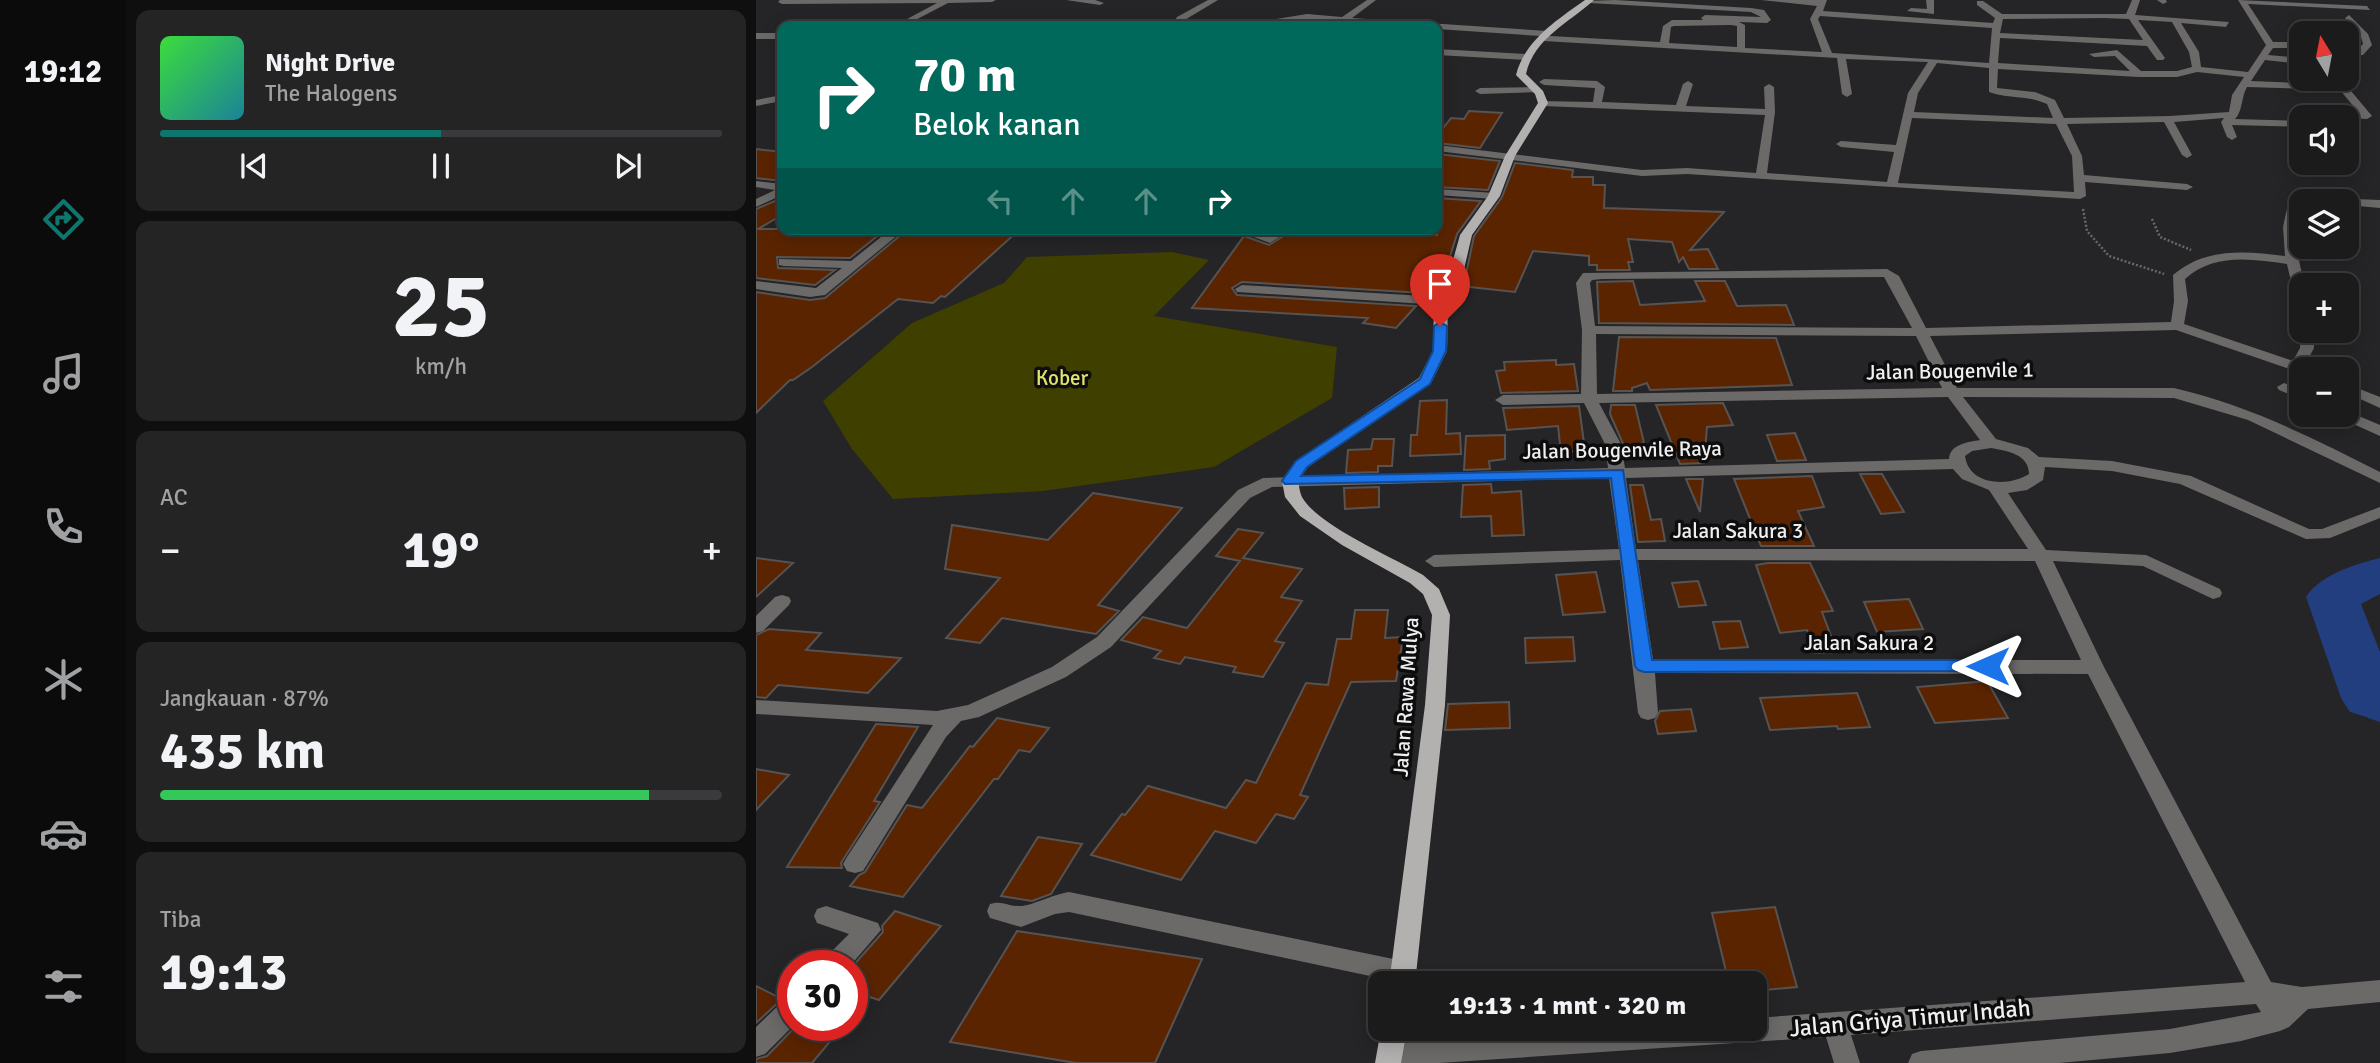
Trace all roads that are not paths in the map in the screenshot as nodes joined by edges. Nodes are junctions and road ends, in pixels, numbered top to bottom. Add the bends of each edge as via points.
1 (822, 0) edge
2 (992, 0) edge
3 (1070, 0) edge
4 (1214, 0) edge
5 (1372, 0) edge
6 (1589, 0) edge
7 (1765, 0) edge
8 (1930, 0) edge
9 (2136, 0) edge
10 (2242, 0) edge
11 (949, 1) edge
12 (782, 2) dead end
13 (1100, 3) dead end
14 (1980, 3) dead end
15 (1821, 6) edge
16 (2367, 8) dead end
17 (1324, 9) dead end
18 (1312, 17) junction
19 (2133, 17) junction
20 (1345, 18) junction
21 (1705, 18) dead end
22 (2349, 18) dead end
23 (2175, 20) junction
24 (908, 21) edge
25 (1179, 21) edge
26 (1267, 21) edge
27 (1342, 21) edge
28 (1374, 21) edge
29 (2226, 24) dead end
30 (1997, 26) junction
31 (1442, 27) edge
32 (756, 36) edge
33 (777, 36) edge
34 (1545, 36) junction
35 (2148, 43) junction
36 (1664, 45) junction
37 (2270, 45) junction
38 (2289, 45) edge
39 (2361, 49) joint
40 (1741, 50) junction
41 (2359, 53) edge
42 (1442, 54) edge
43 (1828, 55) junction
44 (1841, 55) junction
45 (1528, 57) junction
46 (2263, 57) junction
47 (2160, 58) dead end
48 (1934, 60) junction
49 (2289, 60) edge
50 (1993, 66) junction
51 (2197, 69) junction
52 (2117, 73) junction
53 (2139, 74) junction
54 (2248, 79) junction
55 (2030, 82) junction
56 (1688, 84) dead end
57 (1769, 87) dead end
58 (1480, 91) dead end
59 (1541, 92) junction
60 (1847, 94) dead end
61 (777, 99) edge
62 (759, 104) edge
63 (1597, 104) junction
64 (2358, 105) edge
65 (2359, 106) edge
66 (1680, 108) junction
67 (1770, 112) junction
68 (1908, 115) junction
69 (2359, 116) edge
70 (2230, 118) junction
71 (2168, 120) junction
72 (2061, 122) junction
73 (2289, 123) edge
74 (2232, 137) dead end
75 (1840, 144) dead end
76 (1442, 149) edge
77 (1902, 149) junction
78 (2187, 155) dead end
79 (1510, 156) junction
80 (1761, 175) junction
81 (2079, 178) junction
82 (756, 184) edge
83 (1892, 186) junction
84 (2187, 187) dead end
85 (777, 188) edge
86 (777, 192) edge
87 (1442, 192) edge
88 (1494, 196) junction
89 (2359, 202) edge
90 (756, 203) edge
91 (2380, 204) edge
92 (2289, 216) edge
93 (893, 235) edge
94 (1257, 235) edge
95 (1276, 235) edge
96 (2289, 248) edge
97 (2294, 261) joint
98 (784, 262) dead end
99 (856, 265) junction
100 (2296, 273) edge
101 (756, 285) edge
102 (1242, 289) dead end
103 (1441, 301) junction
104 (2177, 326) junction
105 (1589, 330) junction
106 (1920, 332) junction
107 (2289, 364) edge
108 (2284, 387) dead end
109 (2289, 389) edge
110 (1952, 392) junction
111 (2359, 393) edge
112 (1589, 397) junction
113 (1503, 400) dead end
114 (2380, 403) edge
115 (2359, 421) edge
116 (2380, 431) edge
117 (1991, 443) junction
118 (2035, 462) junction
119 (1956, 464) junction
120 (1618, 473) junction
121 (2380, 478) edge
122 (1290, 481) junction
123 (1996, 488) junction
124 (2380, 512) edge
125 (1629, 554) junction
126 (2042, 555) junction
127 (1434, 561) dead end
128 (2213, 593) dead end
129 (782, 601) dead end
130 (756, 627) edge
131 (1644, 666) junction
132 (2094, 667) junction
133 (756, 707) edge
134 (1648, 713) dead end
135 (953, 717) junction
136 (855, 864) dead end
137 (999, 911) dead end
138 (826, 916) dead end
139 (850, 950) edge
140 (1372, 971) edge
141 (1404, 971) edge
142 (2263, 992) junction
143 (2380, 992) edge
144 (2302, 998) junction
145 (2280, 1019) junction
146 (777, 1024) edge
147 (1835, 1026) junction
148 (756, 1045) edge
149 (1391, 1049) edge
150 (1847, 1063) edge
151 (1921, 1063) edge

1 - 11 street
1 - 12 street
2 - 11 street
3 - 13 street
4 - 25 street
5 - 20 street
6 - 21 street via 1751,10 1761,12 1767,20
6 - 34 main road
7 - 15 street
8 - 15 street via 1931,12
9 - 19 street
10 - 16 street
10 - 37 street
11 - 24 street
14 - 30 street
15 - 30 street
15 - 43 street via 1814,19
17 - 18 street
18 - 20 street
18 - 26 street
19 - 23 street
19 - 30 street
19 - 35 street
20 - 27 street
20 - 28 street
22 - 39 street via 2365,36 2368,45
23 - 29 street
23 - 51 street via 2194,52
30 - 35 street via 2070,40
30 - 50 street
31 - 34 street
32 - 33 street
34 - 36 street
34 - 45 main road
35 - 47 street
36 - 40 street
36 - 40 street via 1667,26 1672,23 1732,22 1741,25
37 - 38 street
37 - 46 street
39 - 41 street
40 - 43 street
42 - 45 street
43 - 44 street
44 - 48 street
44 - 60 street
45 - 59 main road via 1521,75
46 - 49 street
46 - 54 street
48 - 50 street
48 - 68 street via 1913,93
50 - 55 street
50 - 55 street via 1993,91
51 - 53 street
51 - 54 street
52 - 53 street
52 - 53 street via 2094,54 2117,53
52 - 55 street
54 - 64 street via 2343,87
54 - 70 street
55 - 72 street via 2051,102
56 - 66 street
57 - 67 street
58 - 59 street
59 - 63 street
59 - 63 street via 1597,84
59 - 79 main road via 1523,139
61 - 62 street
63 - 66 street
65 - 69 street via 2367,116
66 - 67 street
67 - 80 street
68 - 72 street
68 - 77 street
70 - 71 street
70 - 73 street
70 - 74 street
71 - 72 street
71 - 78 street
72 - 81 street via 2077,156
75 - 77 street
76 - 79 street
77 - 83 street
79 - 80 street via 1642,173
79 - 88 main road
80 - 83 street
81 - 83 street via 2080,196
81 - 84 street
82 - 85 street
86 - 90 street
87 - 88 street
88 - 103 main road via 1466,235 1455,278
89 - 91 street
92 - 96 street
93 - 99 street
94 - 95 street via 1270,239
97 - 100 street
97 - 104 street via 2247,255 2188,267 2178,278
98 - 99 street
99 - 101 street via 815,294
102 - 103 street
103 - 122 main road via 1440,351 1425,381 1302,464
104 - 106 street
104 - 107 street
105 - 106 street
105 - 106 street via 1583,284 1588,276 1880,272 1892,276
105 - 112 street
106 - 110 street
108 - 109 street
110 - 112 street, Jalan Bougenvile 1
110 - 117 street
110 - 121 street, Jalan Bougenvile 1 via 2139,391 2198,398
111 - 114 street
112 - 113 street, Jalan Bougenvile 1
112 - 120 street via 1613,444
115 - 116 street
117 - 118 street via 2017,449
117 - 119 street via 1959,451
118 - 123 street via 2038,469 2032,482
118 - 124 street via 2112,466 2185,481 2306,534 2324,534
119 - 120 street, Jalan Bougenvile Raya
119 - 123 street via 1970,479
120 - 122 street, Jalan Bougenvile Raya
120 - 125 street
122 - 135 street, Jalan Bougenvile Raya via 1258,485 1244,494 1095,649 1059,672
122 - 141 main road, Jalan Rawa Mulya via 1295,500 1321,523 1428,588 1441,615
123 - 126 street
125 - 126 street, Jalan Sakura 3
125 - 127 street, Jalan Sakura 3
125 - 131 street
126 - 128 street, Jalan Sakura 3 via 2146,561
126 - 132 street
129 - 130 street
131 - 132 street, Jalan Sakura 2
131 - 134 street
132 - 142 street
133 - 135 street
135 - 136 street
137 - 140 street via 1021,917 1069,902
138 - 139 street via 869,930
142 - 144 street, Jalan Griya Timur Indah
142 - 145 street
142 - 147 street, Jalan Griya Timur Indah
143 - 144 street, Jalan Griya Timur Indah
144 - 145 street, Jalan Griya Timur Indah
145 - 151 street, Jalan Griya Timur Indah via 2170,1041
146 - 148 street
147 - 149 street, Jalan Griya Timur Indah
147 - 150 street

